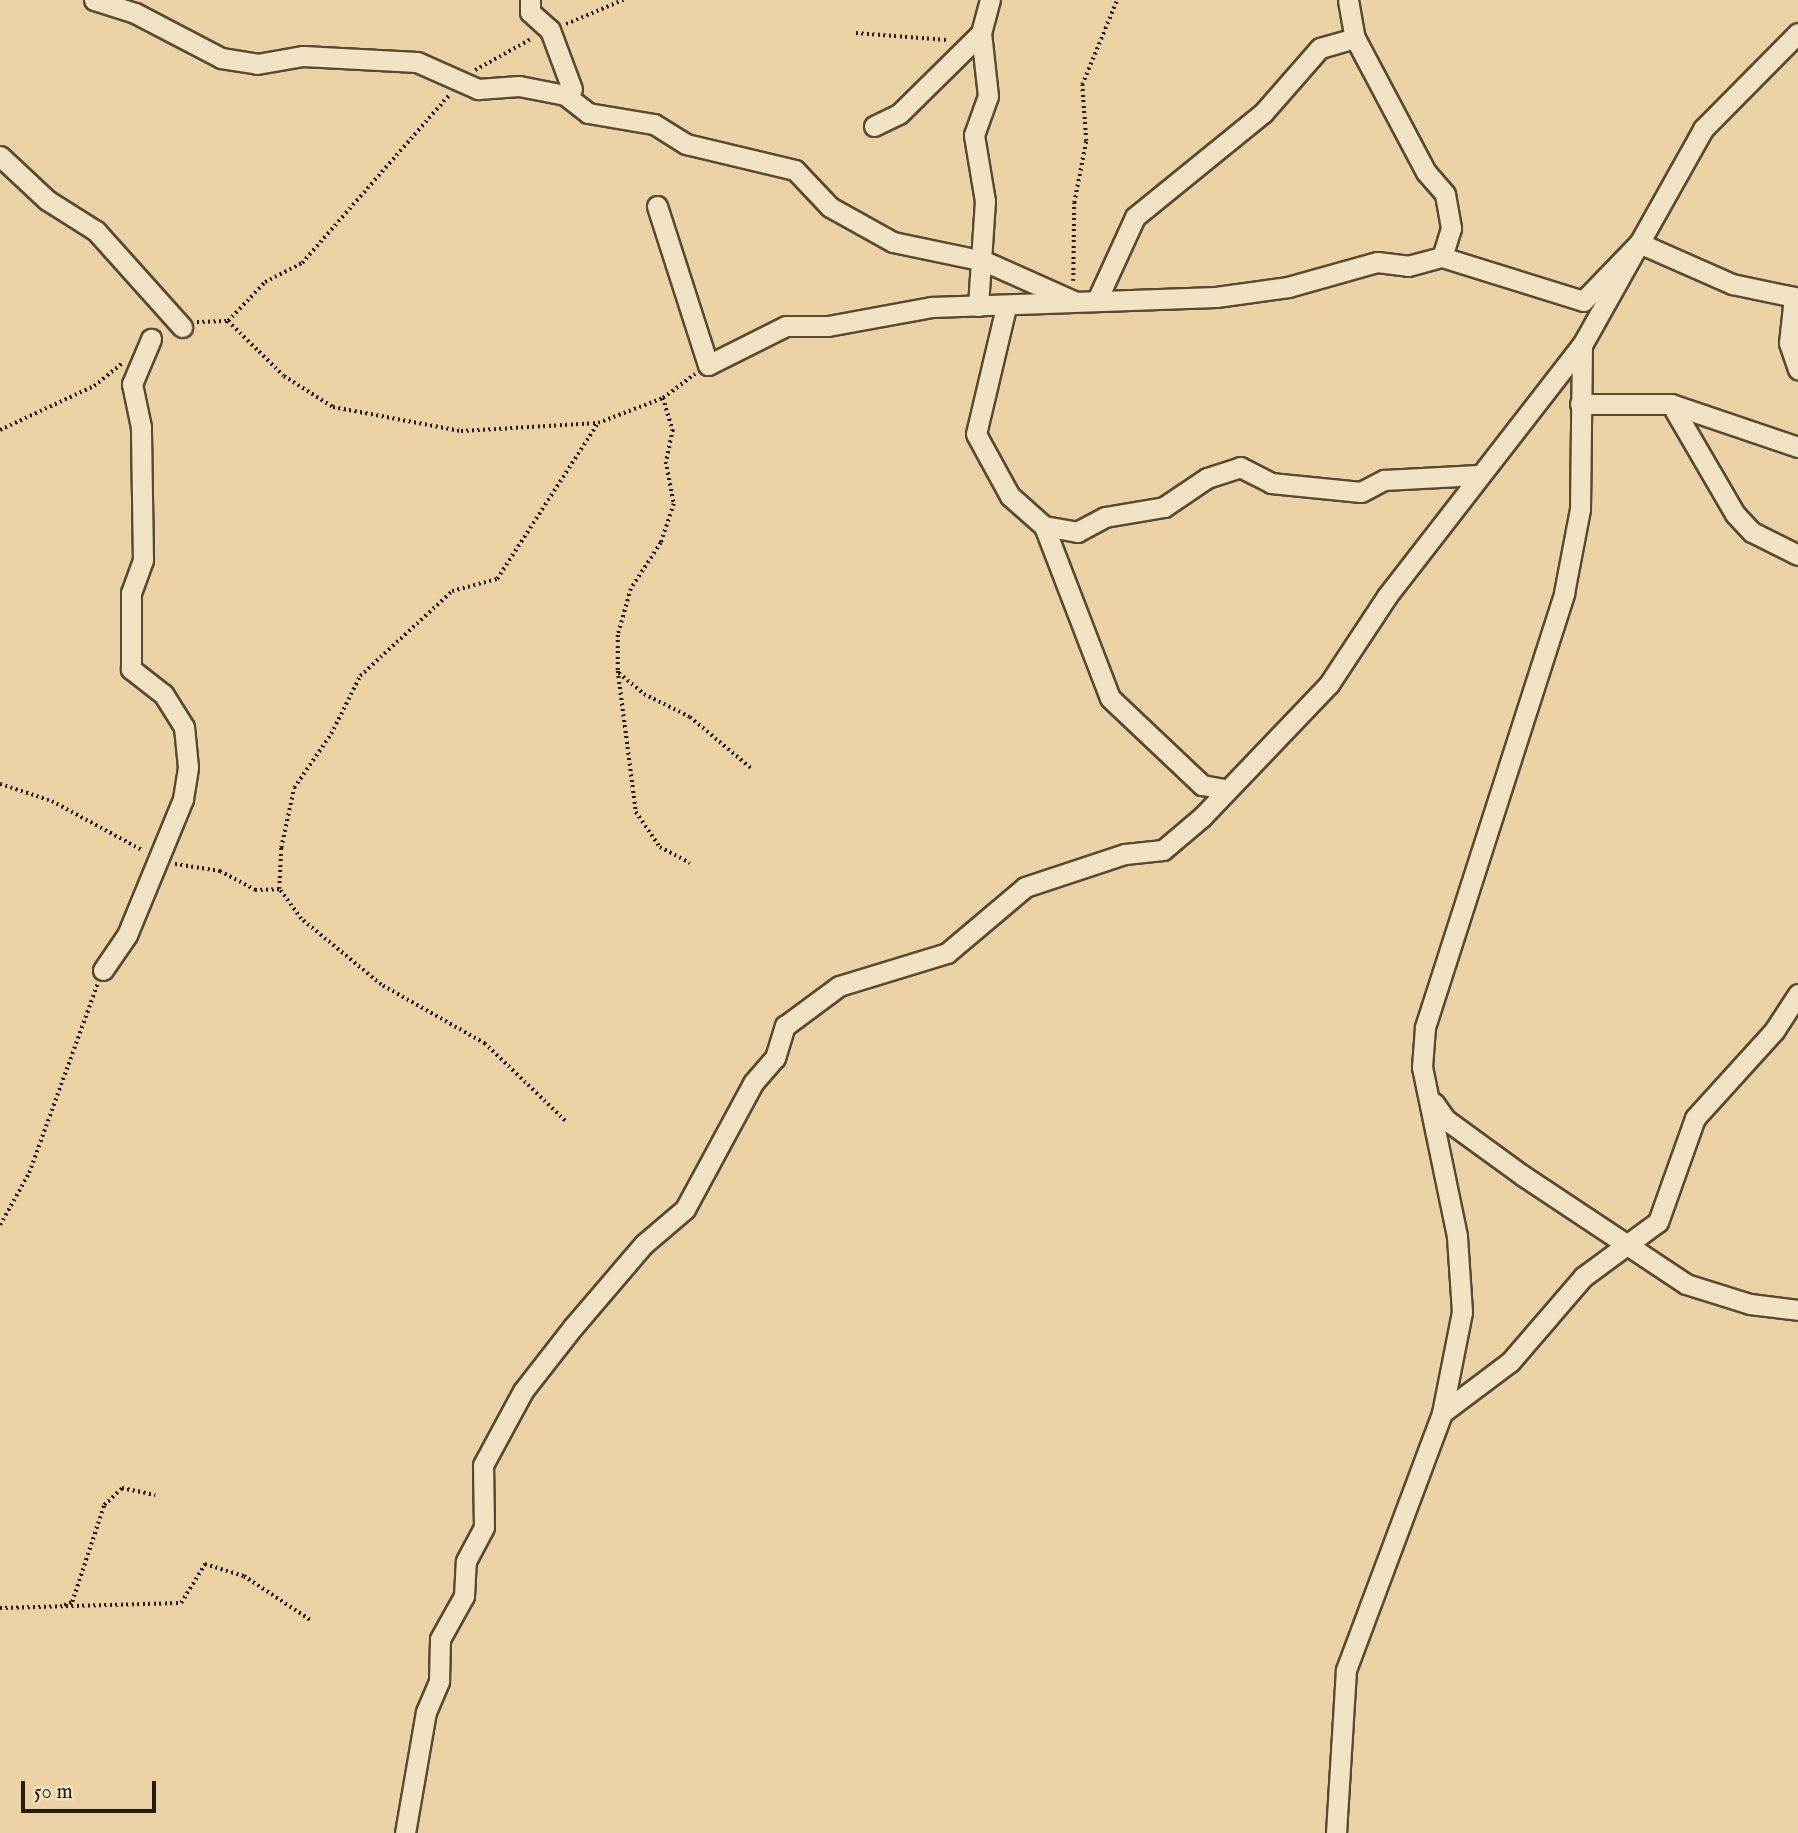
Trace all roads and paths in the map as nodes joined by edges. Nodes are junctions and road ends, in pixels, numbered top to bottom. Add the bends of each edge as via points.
1 (94, 0) edge
2 (530, 0) edge
3 (623, 0) edge
4 (990, 0) edge
5 (1117, 0) edge
6 (1348, 0) edge
7 (550, 30) junction
8 (856, 33) dead end
9 (1798, 33) edge
10 (977, 36) junction
11 (1355, 38) junction
12 (463, 78) junction
13 (572, 89) dead end
14 (874, 127) dead end
15 (0, 156) edge
16 (657, 206) dead end
17 (1639, 243) junction
18 (1442, 257) junction
19 (984, 261) junction
20 (1796, 296) edge
21 (1097, 300) junction
22 (1074, 301) junction
23 (978, 306) junction
24 (1006, 307) junction
25 (228, 321) junction
26 (182, 327) joint
27 (152, 339) joint
28 (1582, 345) junction
29 (708, 365) junction
30 (1798, 369) edge
31 (663, 398) junction
32 (1580, 404) junction
33 (1671, 404) junction
34 (598, 422) junction
35 (0, 430) edge
36 (1798, 447) edge
37 (1478, 475) junction
38 (1044, 526) junction
39 (1798, 555) edge
40 (618, 671) junction
41 (751, 768) dead end
42 (0, 784) edge
43 (1225, 789) junction
44 (156, 858) junction
45 (690, 863) dead end
46 (279, 889) junction
47 (103, 970) joint
48 (1798, 994) edge
49 (1430, 1096) junction
50 (565, 1121) dead end
51 (0, 1225) edge
52 (1623, 1242) junction
53 (1798, 1310) edge
54 (1442, 1413) junction
55 (155, 1495) dead end
56 (62, 1606) junction
57 (0, 1608) edge
58 (312, 1621) dead end
59 (405, 1833) edge
60 (1336, 1833) edge

1 - 12 street via 135,13 221,58 257,64 359,56 436,65
2 - 7 street via 530,12
3 - 7 path
4 - 10 street
5 - 22 path via 1082,85 1086,141 1074,203
6 - 11 street
7 - 12 path
7 - 13 street
8 - 10 path
9 - 17 street via 1703,129
10 - 14 street via 899,114
10 - 19 street via 988,96 974,135 983,174 978,230
11 - 18 street via 1426,172 1445,194 1451,228
11 - 21 street via 1320,48 1263,113 1238,127 1194,173 1135,216
12 - 19 street via 478,89 519,86 565,95 588,113 654,124 686,144 795,170 830,207 892,242
12 - 25 path via 302,263 265,282
15 - 26 street via 47,200 96,231
16 - 29 street
17 - 18 street via 1583,301 1499,270
17 - 20 street via 1732,284
17 - 28 street
18 - 21 street via 1408,265 1377,262 1288,287 1216,298
19 - 22 street
19 - 23 street
20 - 30 street via 1789,343
21 - 22 street
22 - 24 street
23 - 24 street
23 - 29 street via 786,326
24 - 38 street via 976,434 1010,496
25 - 26 path
25 - 34 path via 284,376 333,407 461,431
27 - 35 path via 94,386
27 - 44 street via 132,384 141,427 143,560 131,593 131,668 163,694 184,727 188,767 183,799
28 - 32 street
28 - 37 street
29 - 31 path
31 - 34 path
31 - 40 path via 673,430 666,462 674,504 661,543 631,589 618,635
32 - 33 street
32 - 49 street via 1580,509 1564,593 1429,1013 1422,1067
33 - 36 street
33 - 39 street via 1734,514 1752,532
34 - 46 path via 497,579 452,590 359,676 331,734 293,789
37 - 38 street via 1384,480 1361,492 1271,483 1240,467 1207,478 1164,508 1105,517 1077,532
37 - 43 street via 1329,684
38 - 43 street via 1110,698 1202,785
40 - 41 path via 644,694 691,717
40 - 45 path via 636,812 660,847
42 - 44 path via 52,802
43 - 59 street via 1163,850 1125,854 1025,887 947,953 839,986 785,1026 775,1058 754,1083 685,1209 644,1244 573,1327 523,1391 483,1465 484,1527 466,1561 464,1596 440,1639 439,1681 426,1712
44 - 46 path via 220,871 255,890
44 - 47 street via 127,935
46 - 50 path via 301,919 381,985 485,1044 533,1096
47 - 51 path via 29,1173
48 - 52 street via 1774,1031 1695,1118 1658,1222
49 - 52 street via 1445,1119
49 - 54 street via 1457,1236 1462,1312
52 - 53 street via 1686,1284 1750,1304
52 - 54 street via 1610,1262 1583,1277 1551,1309 1510,1362
54 - 60 street via 1346,1670
55 - 56 path via 122,1488 104,1504 72,1602
56 - 57 path
56 - 58 path via 181,1603 205,1564 244,1576

